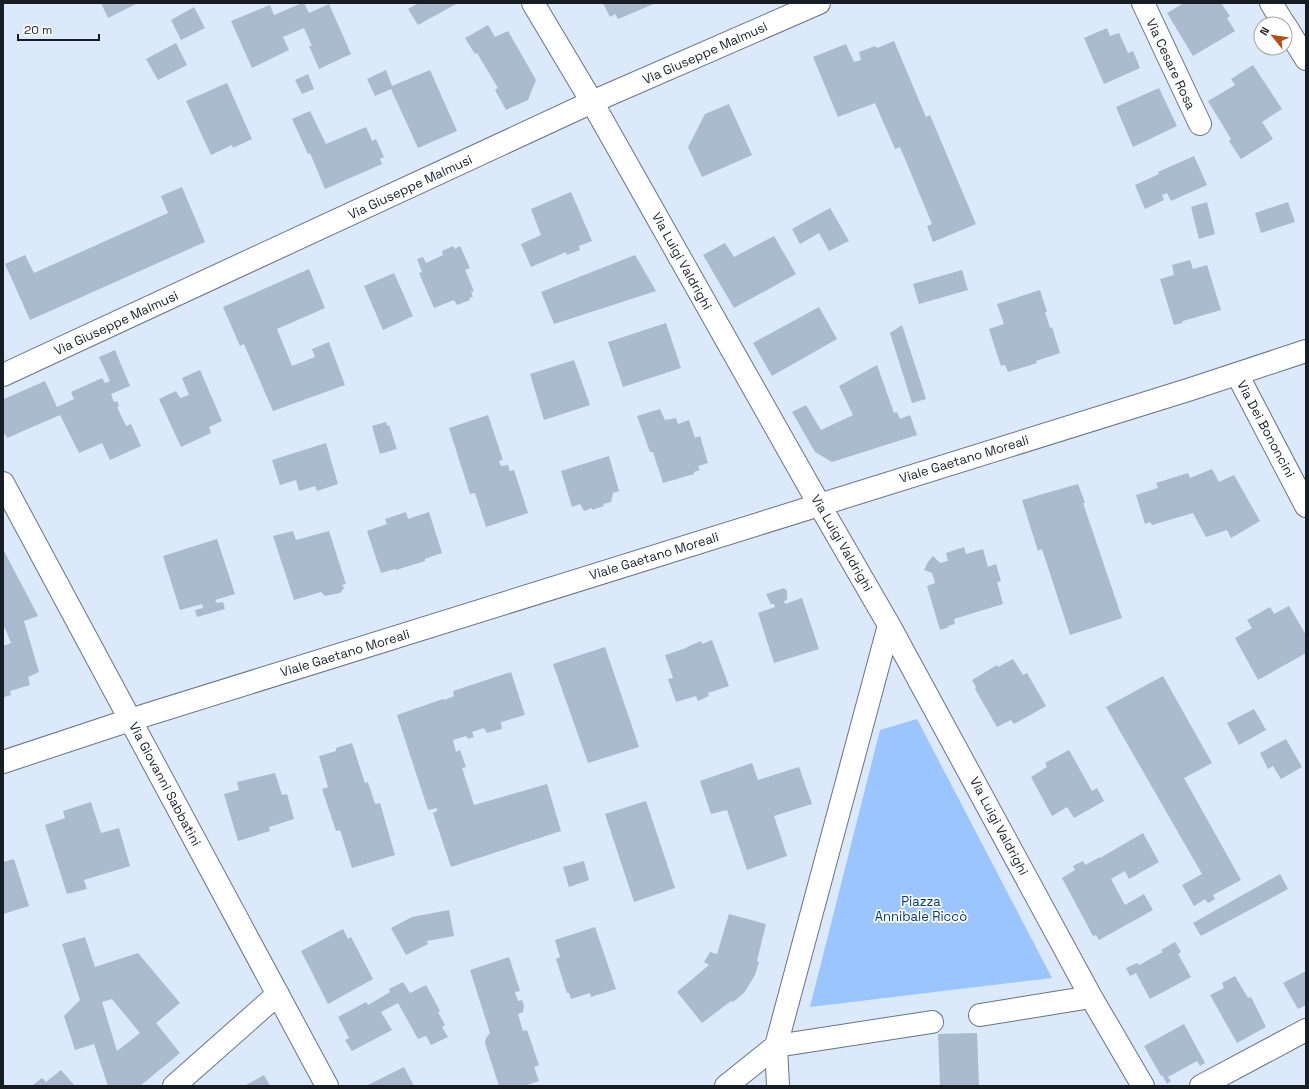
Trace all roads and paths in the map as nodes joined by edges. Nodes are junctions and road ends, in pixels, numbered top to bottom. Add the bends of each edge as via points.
1 (533, 3) edge
2 (819, 3) edge
3 (1143, 3) edge
4 (1271, 3) edge
5 (1279, 16) edge
6 (1293, 38) edge
7 (1306, 60) edge
8 (592, 102) junction
9 (1200, 124) dead end
10 (1306, 351) edge
11 (1237, 374) junction
12 (3, 375) edge
13 (3, 483) edge
14 (819, 504) junction
15 (1306, 506) edge
16 (889, 624) junction
17 (130, 720) junction
18 (3, 762) edge
19 (278, 994) junction
20 (1092, 997) junction
21 (980, 1015) dead end
22 (932, 1022) dead end
23 (1306, 1030) edge
24 (776, 1046) junction
25 (174, 1086) edge
26 (327, 1086) edge
27 (726, 1086) edge
28 (778, 1086) edge
29 (1143, 1086) edge
30 (1201, 1086) edge

1 - 8 street, Via Luigi Valdrighi
2 - 8 street, Via Giuseppe Malmusi
3 - 9 street, Via Cesare Rosa
4 - 5 street
6 - 7 street
8 - 12 street, Via Giuseppe Malmusi
8 - 14 street, Via Luigi Valdrighi
10 - 11 street, Viale Gaetano Moreali
11 - 14 street, Viale Gaetano Moreali
11 - 15 street, Via Dei Bononcini
13 - 17 street, Via Giovanni Sabbatini
14 - 16 street, Via Luigi Valdrighi
14 - 17 street, Viale Gaetano Moreali
16 - 20 street, Via Luigi Valdrighi
16 - 24 street
17 - 18 street, Viale Gaetano Moreali
17 - 19 street, Via Giovanni Sabbatini
19 - 25 street
19 - 26 street, Via Giovanni Sabbatini
20 - 21 street
20 - 29 street, Via Luigi Valdrighi
22 - 24 street
23 - 30 street
24 - 27 street
24 - 28 street

